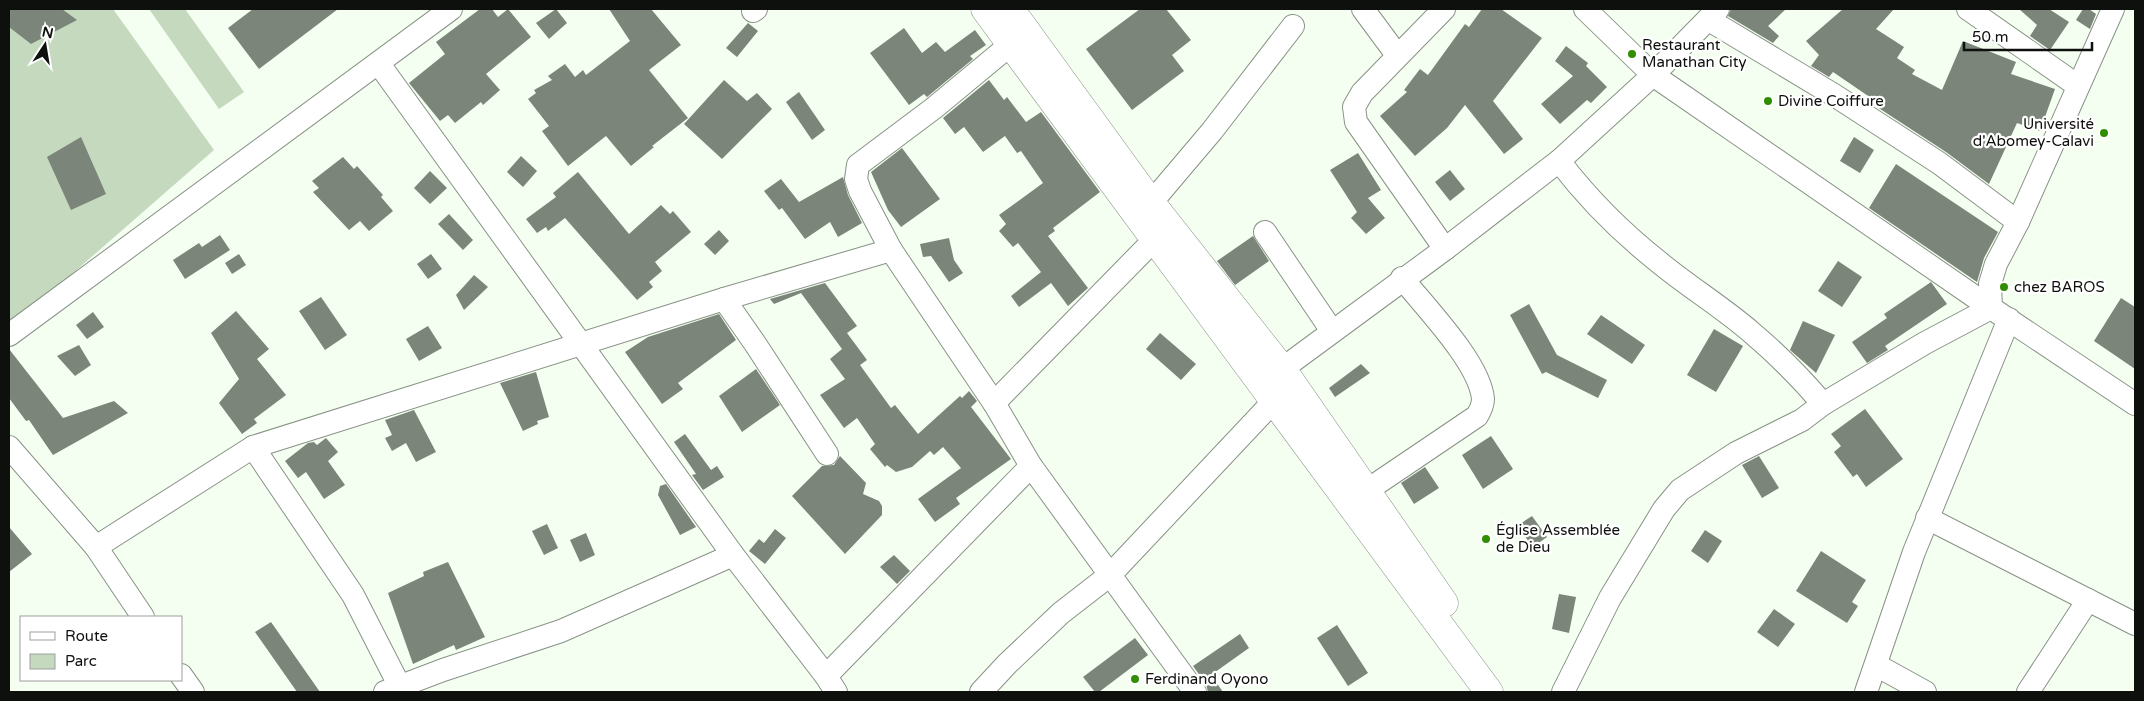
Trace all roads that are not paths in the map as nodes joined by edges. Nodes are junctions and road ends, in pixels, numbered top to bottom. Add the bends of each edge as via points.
1 (451, 9) edge
2 (985, 9) edge
3 (1010, 9) edge
4 (1363, 9) edge
5 (1444, 9) edge
6 (1586, 9) edge
7 (1968, 9) edge
8 (2113, 9) edge
9 (1714, 14) edge
10 (1293, 26) dead end
11 (1010, 46) junction
12 (1397, 55) junction
13 (379, 64) junction
14 (1653, 75) junction
15 (2078, 86) junction
16 (1559, 161) junction
17 (1151, 203) junction
18 (2018, 222) junction
19 (1265, 232) dead end
20 (1156, 238) junction
21 (1445, 249) junction
22 (891, 250) junction
23 (1402, 278) junction
24 (724, 299) junction
25 (2000, 313) junction
26 (1332, 331) junction
27 (9, 335) edge
28 (581, 344) junction
29 (1282, 369) junction
30 (1273, 402) junction
31 (994, 403) junction
32 (1824, 404) junction
33 (2135, 404) edge
34 (9, 447) edge
35 (253, 447) junction
36 (827, 454) dead end
37 (1031, 466) junction
38 (1366, 491) junction
39 (1927, 518) junction
40 (96, 547) junction
41 (733, 555) junction
42 (1110, 575) junction
43 (2088, 600) junction
44 (142, 616) edge
45 (1447, 623) junction
46 (2135, 624) edge
47 (1876, 665) junction
48 (182, 676) edge
49 (831, 684) edge
50 (392, 689) edge
51 (193, 692) edge
52 (981, 692) edge
53 (1195, 692) edge
54 (1489, 692) edge
55 (1506, 692) edge
56 (1564, 692) edge
57 (1866, 692) edge
58 (1925, 692) edge
59 (2028, 692) edge

1 - 13 street
2 - 11 main road
3 - 17 main road
4 - 12 street
5 - 12 street
6 - 14 street
7 - 15 street
8 - 15 street
9 - 14 street
9 - 18 street via 1940,163
10 - 17 street via 1212,131
11 - 20 main road
11 - 22 street via 858,165 856,180 860,191
12 - 21 street via 1362,93 1354,108 1356,122
13 - 27 street
13 - 28 street
14 - 16 street
14 - 25 street
15 - 18 street
16 - 21 street
16 - 32 street via 1579,188 1618,227 1750,331
17 - 29 main road
18 - 25 street via 1996,264 1990,284
19 - 26 street
20 - 30 main road
20 - 31 street
21 - 23 street
22 - 24 street
22 - 31 street
23 - 26 street
23 - 38 street via 1461,350 1481,387 1482,409 1477,416
24 - 28 street
24 - 36 street
25 - 32 street via 1925,343
25 - 33 street
25 - 39 street
26 - 29 street
28 - 35 street
28 - 41 street
29 - 30 street
29 - 38 main road
30 - 42 street
30 - 45 main road
31 - 37 street
32 - 56 street via 1802,420 1736,453 1680,490 1664,509 1610,598
34 - 40 street
35 - 40 street
35 - 50 street via 352,595
37 - 42 street
37 - 49 street
38 - 45 main road
39 - 43 street
39 - 47 street
40 - 44 street
41 - 49 street
41 - 50 street via 562,631
42 - 52 street via 1061,613
42 - 53 street
43 - 46 street
43 - 59 street
45 - 54 main road
45 - 55 main road
47 - 57 street
47 - 58 street
48 - 51 street

